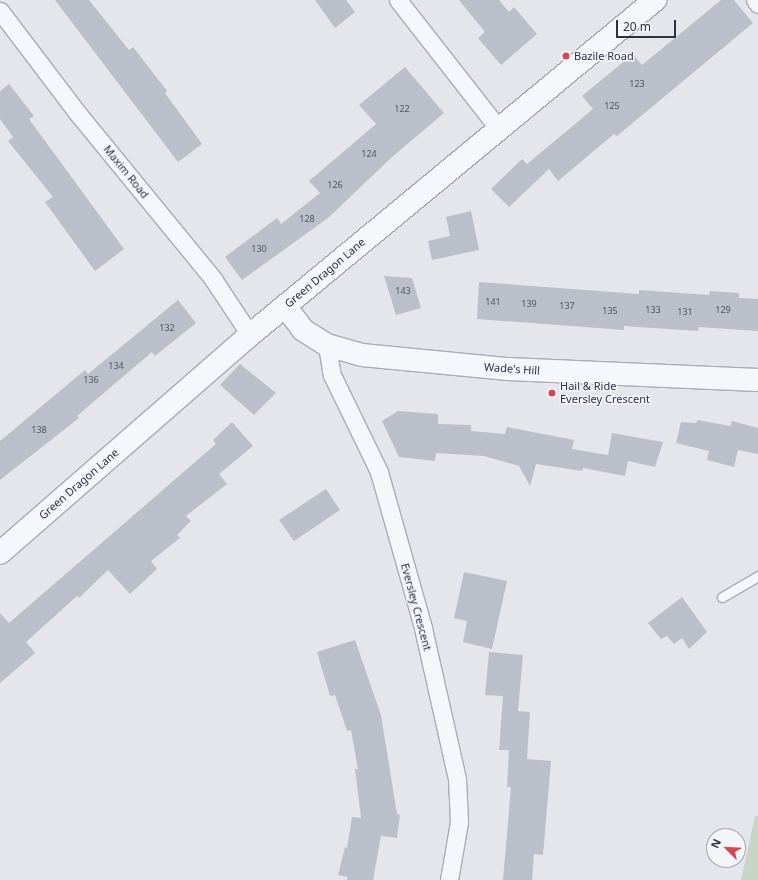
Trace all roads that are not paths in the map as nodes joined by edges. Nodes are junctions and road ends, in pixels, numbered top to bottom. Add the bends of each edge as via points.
1 (398, 0) edge
2 (655, 0) edge
3 (755, 0) edge
4 (758, 4) edge
5 (0, 12) edge
6 (498, 128) junction
7 (285, 306) junction
8 (250, 334) junction
9 (327, 345) junction
10 (758, 380) edge
11 (0, 553) edge
12 (758, 576) edge
13 (722, 597) dead end
14 (449, 880) edge

1 - 6 street
2 - 6 street, Green Dragon Lane
3 - 4 street
5 - 8 street, Maxim Road via 79,115 213,279
6 - 7 street, Green Dragon Lane
7 - 8 street, Green Dragon Lane
7 - 9 street, Wade's Hill via 303,330
8 - 11 street, Green Dragon Lane
9 - 10 street, Wade's Hill via 362,355 508,369
9 - 14 street, Eversley Crescent via 332,375 380,472 423,628 457,779 458,822
12 - 13 lane

